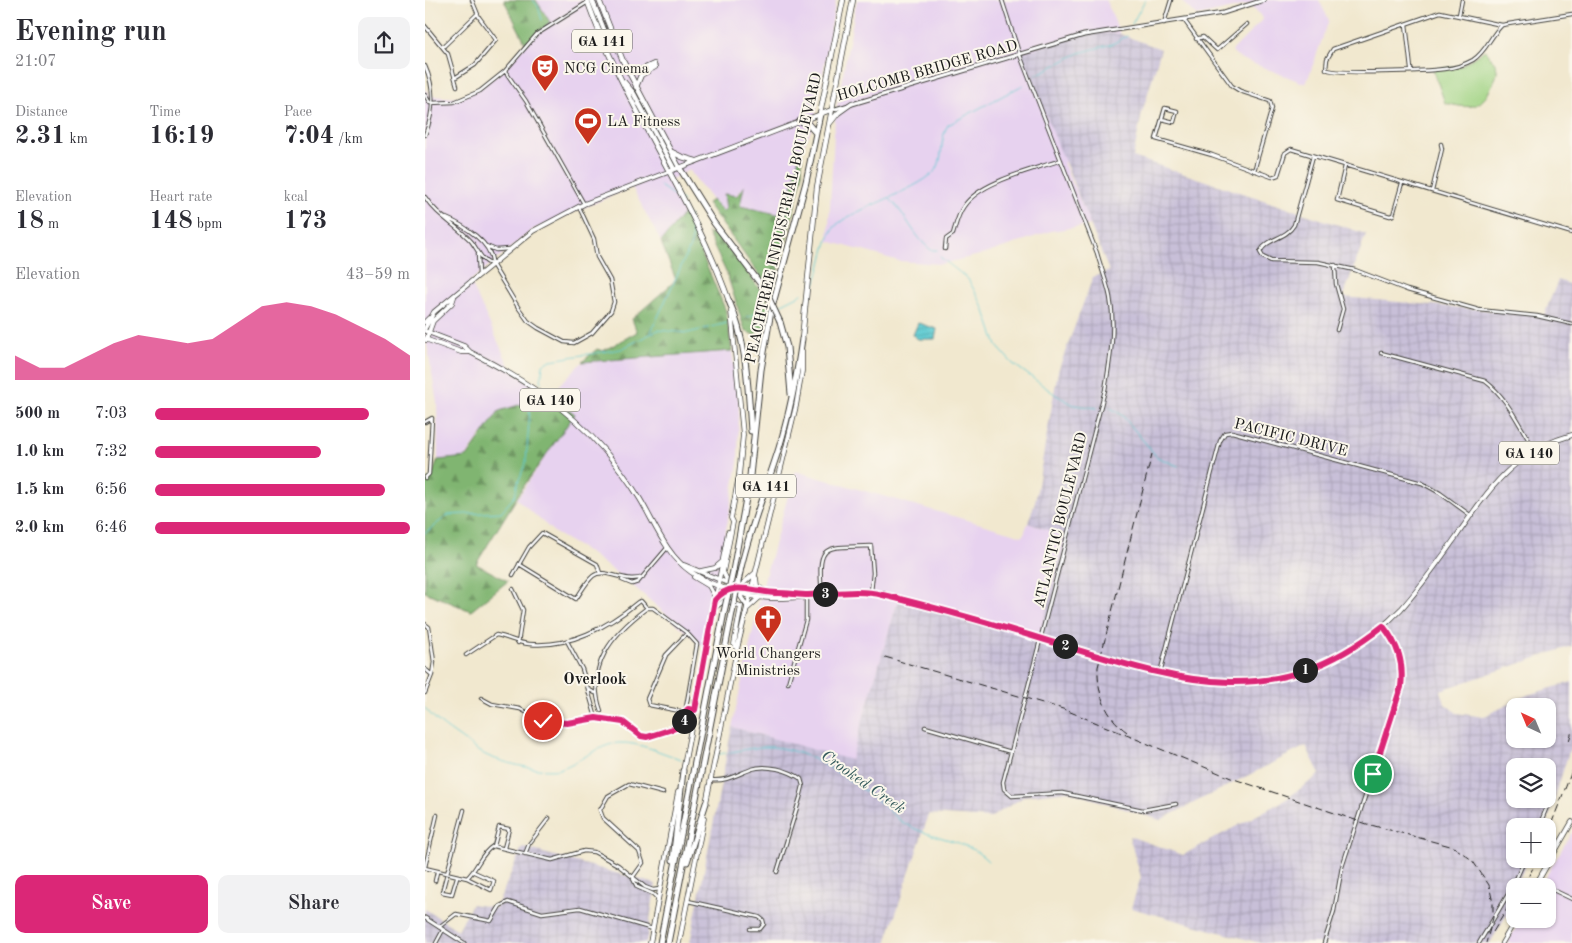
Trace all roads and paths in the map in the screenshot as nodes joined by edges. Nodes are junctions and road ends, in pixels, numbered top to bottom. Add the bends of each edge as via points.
1 (472, 0) edge
2 (599, 0) edge
3 (843, 0) edge
4 (853, 0) edge
5 (1003, 0) edge
6 (1171, 0) edge
7 (1264, 0) edge
8 (1462, 0) edge
9 (589, 1) edge
10 (477, 14) junction
11 (1572, 14) edge
12 (1459, 15) junction
13 (1184, 20) junction
14 (1163, 24) junction
15 (1247, 24) dead end
16 (1405, 24) junction
17 (1502, 25) junction
18 (425, 26) edge
19 (1196, 39) junction
20 (443, 47) junction
21 (617, 48) junction
22 (1020, 54) junction
23 (425, 66) edge
24 (627, 67) junction
25 (1411, 69) junction
26 (505, 71) junction
27 (456, 77) junction
28 (620, 77) junction
29 (457, 86) dead end
30 (636, 87) junction
31 (425, 95) edge
32 (430, 103) junction
33 (852, 103) junction
34 (831, 110) junction
35 (820, 114) junction
36 (1162, 119) junction
37 (800, 121) junction
38 (828, 126) junction
39 (816, 134) junction
40 (425, 135) edge
41 (1441, 144) dead end
42 (669, 149) junction
43 (1313, 156) junction
44 (1061, 160) junction
45 (697, 161) junction
46 (1345, 166) junction
47 (677, 168) junction
48 (669, 171) junction
49 (1254, 171) junction
50 (1402, 182) junction
51 (1432, 191) junction
52 (425, 197) edge
53 (581, 206) junction
54 (444, 218) junction
55 (1572, 233) edge
56 (481, 242) junction
57 (476, 247) junction
58 (511, 249) junction
59 (945, 249) dead end
60 (492, 264) junction
61 (1335, 265) junction
62 (479, 275) junction
63 (454, 297) junction
64 (729, 301) junction
65 (429, 318) junction
66 (425, 322) edge
67 (1572, 324) edge
68 (1337, 330) dead end
69 (426, 331) edge
70 (802, 339) junction
71 (425, 341) edge
72 (470, 352) junction
73 (1381, 353) dead end
74 (791, 399) junction
75 (425, 422) edge
76 (1572, 434) edge
77 (752, 449) junction
78 (1535, 450) junction
79 (425, 478) edge
80 (1470, 515) junction
81 (731, 518) junction
82 (668, 547) junction
83 (723, 560) junction
84 (519, 564) junction
85 (683, 564) junction
86 (699, 571) junction
87 (756, 571) junction
88 (600, 573) junction
89 (513, 575) dead end
90 (717, 583) junction
91 (735, 587) junction
92 (513, 588) dead end
93 (751, 590) junction
94 (871, 592) junction
95 (738, 593) junction
96 (792, 593) junction
97 (822, 594) junction
98 (806, 595) junction
99 (751, 596) junction
100 (715, 598) junction
101 (760, 598) junction
102 (647, 608) junction
103 (714, 608) junction
104 (747, 608) junction
105 (425, 624) edge
106 (1383, 626) junction
107 (687, 633) junction
108 (1041, 638) junction
109 (567, 641) junction
110 (518, 643) junction
111 (737, 649) junction
112 (466, 655) dead end
113 (425, 669) edge
114 (1160, 673) junction
115 (432, 676) junction
116 (788, 683) dead end
117 (588, 690) junction
118 (425, 691) edge
119 (595, 694) junction
120 (481, 698) dead end
121 (695, 710) junction
122 (601, 711) dead end
123 (685, 712) junction
124 (693, 717) junction
125 (596, 718) junction
126 (925, 727) dead end
127 (1011, 752) junction
128 (683, 771) junction
129 (711, 780) junction
130 (663, 793) dead end
131 (706, 803) junction
132 (1176, 804) dead end
133 (464, 810) dead end
134 (437, 815) dead end
135 (549, 818) dead end
136 (1571, 824) edge
137 (494, 846) junction
138 (504, 848) junction
139 (525, 854) junction
140 (425, 868) edge
141 (1521, 868) edge
142 (437, 872) junction
143 (474, 872) junction
144 (777, 872) dead end
145 (446, 874) junction
146 (457, 877) junction
147 (633, 877) junction
148 (467, 878) junction
149 (1540, 878) edge
150 (435, 881) dead end
151 (680, 882) junction
152 (660, 889) junction
153 (1556, 891) edge
154 (670, 894) junction
155 (1572, 899) edge
156 (658, 900) junction
157 (688, 900) junction
158 (425, 918) edge
159 (439, 927) junction
160 (1511, 928) edge
161 (653, 929) junction
162 (749, 929) dead end
163 (443, 930) junction
164 (436, 943) edge
165 (464, 943) edge
166 (650, 943) edge
167 (660, 943) edge
168 (668, 943) edge
169 (679, 943) edge
170 (1324, 943) edge
171 (1479, 943) edge
172 (1502, 943) edge

1 - 10 street
2 - 21 highway, GA 141
3 - 35 highway, PEACHTREE INDUSTRIAL BOULEVARD
4 - 34 highway, PEACHTREE INDUSTRIAL BOULEVARD
5 - 22 street, ATLANTIC BOULEVARD
6 - 14 street
7 - 13 street, HOLCOMB BRIDGE ROAD via 1243,8
8 - 12 street
9 - 21 highway
9 - 26 street via 537,34
9 - 28 highway, GA 141 via 602,42
10 - 20 street
10 - 27 street via 496,40 475,65
11 - 17 street
12 - 16 street via 1440,12
12 - 17 street
13 - 14 street, HOLCOMB BRIDGE ROAD
13 - 19 street
14 - 22 street, HOLCOMB BRIDGE ROAD via 1084,35
15 - 19 street via 1217,50 1203,37
16 - 25 street
16 - 25 street via 1333,49 1327,58 1326,69 1330,72
17 - 25 street via 1483,52 1466,63 1444,69
18 - 20 street
19 - 49 street via 1233,86 1272,104
20 - 27 street
21 - 24 highway, GA 141
22 - 33 street, HOLCOMB BRIDGE ROAD
22 - 44 street, ATLANTIC BOULEVARD
23 - 32 street via 433,88
24 - 30 highway, GA 141
24 - 30 highway via 636,71 654,66 641,75
26 - 32 street via 465,98
26 - 53 street via 525,101
27 - 29 street
28 - 47 highway via 634,94
28 - 48 highway, GA 141
30 - 42 highway, GA 141
31 - 32 street
32 - 40 street
33 - 34 street, HOLCOMB BRIDGE ROAD
33 - 38 highway
34 - 35 main road, HOLCOMB BRIDGE ROAD
34 - 38 highway, PEACHTREE INDUSTRIAL BOULEVARD
35 - 37 main road, HOLCOMB BRIDGE ROAD
35 - 39 highway, PEACHTREE INDUSTRIAL BOULEVARD
36 - 36 street via 1165,108 1177,111 1174,122
36 - 49 street via 1155,139
37 - 39 highway via 809,124
37 - 45 main road, HOLCOMB BRIDGE ROAD
38 - 70 highway, PEACHTREE INDUSTRIAL BOULEVARD via 811,234
39 - 77 highway, PEACHTREE INDUSTRIAL BOULEVARD via 771,311 759,378
41 - 51 street
42 - 45 highway
42 - 47 highway, GA 141
43 - 46 street
43 - 49 street via 1291,149 1285,153 1276,178
43 - 61 street via 1294,225 1286,234 1266,244 1260,254 1271,261
44 - 59 street via 971,197 959,214 953,234 946,239
44 - 108 street, ATLANTIC BOULEVARD via 1097,253 1111,300 1111,352
45 - 47 main road, HOLCOMB BRIDGE ROAD
46 - 50 street
46 - 50 street via 1337,200 1390,216
47 - 48 main road, HOLCOMB BRIDGE ROAD
47 - 74 highway, GA 141, bridge via 714,224 765,290 780,322 789,364
48 - 53 main road, HOLCOMB BRIDGE ROAD
48 - 64 highway, GA 141 via 703,236
50 - 51 street
51 - 55 street
52 - 54 street
53 - 58 main road, HOLCOMB BRIDGE ROAD via 533,231
53 - 60 street via 594,239 597,258 610,280 614,302 611,311 592,334 574,343 564,342 528,321
54 - 56 street
54 - 57 street
56 - 58 street via 492,250
56 - 60 street
57 - 60 street via 486,262
57 - 62 street
58 - 60 main road, HOLCOMB BRIDGE ROAD
60 - 62 main road, HOLCOMB BRIDGE ROAD
61 - 67 street via 1476,309 1537,316
61 - 68 street via 1343,309
62 - 63 main road, HOLCOMB BRIDGE ROAD
63 - 65 main road, HOLCOMB BRIDGE ROAD
63 - 69 main road, HOLCOMB BRIDGE ROAD
64 - 77 highway, GA 141 via 743,350
64 - 81 main road via 743,435
65 - 66 main road
65 - 69 main road, HOLCOMB BRIDGE ROAD
69 - 71 main road, HOLCOMB BRIDGE ROAD
69 - 72 main road, GA 140 via 464,346
70 - 74 highway
70 - 87 main road via 797,406
71 - 72 main road, HOLCOMB BRIDGE ROAD / GA 140
72 - 82 main road, GA 140 via 536,390 582,427 626,478
73 - 78 street via 1485,381 1506,402
74 - 151 highway, GA 141, bridge via 740,572
75 - 79 street via 432,418 429,474
76 - 78 main road, GA 140
77 - 154 highway, PEACHTREE INDUSTRIAL BOULEVARD / GA 141, bridge via 733,570
78 - 80 main road, GA 140 via 1497,480
80 - 106 main road, GA 140 via 1416,592
80 - 114 street, PACIFIC DRIVE via 1422,483 1232,432 1225,433 1219,443
81 - 83 main road
81 - 91 main road via 733,522 723,572
82 - 85 main road, GA 140
82 - 88 street via 638,582 632,584
83 - 86 main road via 715,568
83 - 90 main road
84 - 88 street via 576,599 593,576
84 - 88 street via 542,533 597,564
84 - 89 street
85 - 86 main road, GA 140
85 - 90 main road, GA 140 via 692,573
85 - 100 main road via 690,574 709,586
86 - 90 main road, GA 140
87 - 91 main road
87 - 93 main road
87 - 96 main road via 756,581 761,590
90 - 91 main road, GA 140
90 - 91 main road
90 - 100 main road
91 - 93 main road, GA 140
91 - 95 main road
91 - 99 main road
91 - 100 main road
92 - 110 street via 523,610
93 - 96 main road, GA 140
93 - 99 main road
94 - 97 main road, GA 140
94 - 97 street via 871,546 834,546 825,550 821,558
94 - 108 main road, GA 140
95 - 99 main road, GA 140
95 - 104 main road via 744,598
96 - 98 main road, GA 140
97 - 98 main road, GA 140
98 - 101 main road, GA 140 via 791,600
98 - 116 street via 806,620
99 - 101 main road, GA 140
99 - 104 main road
100 - 103 main road
101 - 104 main road
102 - 107 street via 653,608
102 - 109 street via 641,601 637,602 610,622
102 - 119 street via 629,622 607,650 597,670
103 - 111 main road via 725,600 741,606 734,644
103 - 121 main road
104 - 111 main road
105 - 115 street via 429,627 433,654
106 - 114 main road, GA 140 via 1335,657 1279,677 1230,683 1203,682
106 - 170 street via 1401,660 1401,687 1343,867
107 - 123 street via 697,647
107 - 123 street via 666,655 647,699 649,705
108 - 114 main road, GA 140
108 - 127 street, ATLANTIC BOULEVARD
109 - 110 street via 540,645
109 - 117 street via 582,669
110 - 112 street via 496,635
111 - 129 main road
113 - 115 street
115 - 118 street
117 - 119 street
117 - 125 street
119 - 122 street
120 - 125 street via 492,704 520,709 555,724
121 - 123 street
121 - 124 main road
123 - 124 street
123 - 125 street via 679,727 647,737 623,722
124 - 128 main road
126 - 127 street
127 - 132 street, ATLANTIC BOULEVARD via 1003,782 1012,796 1062,793 1143,810
128 - 152 main road
128 - 154 highway
129 - 131 main road
129 - 144 street via 729,779 754,768 788,771 801,779 800,798
130 - 147 street via 629,784 608,796 600,810 603,818 641,854 643,864
131 - 151 highway
131 - 157 main road
133 - 145 street
134 - 140 street
135 - 139 street
136 - 149 main road
137 - 138 street
137 - 138 street via 499,827 509,829
137 - 143 street via 485,850
138 - 139 street
139 - 147 street via 552,860 584,851 594,852
140 - 142 street
141 - 171 street
142 - 145 street
142 - 150 street
143 - 148 street
143 - 148 street via 494,881 491,890
145 - 146 street
145 - 146 street via 443,892 451,894
146 - 148 street
147 - 152 street via 649,889
147 - 156 street via 637,887
151 - 168 highway, GA 141
152 - 156 main road
153 - 155 street
154 - 167 highway, PEACHTREE INDUSTRIAL BOULEVARD / GA 141
156 - 161 main road
157 - 162 street via 763,920 760,929
157 - 169 main road
158 - 159 street
159 - 161 street via 456,914 491,921 500,906 509,902 542,913 580,908
159 - 163 street
160 - 172 main road
161 - 166 main road
163 - 164 street
163 - 165 street

